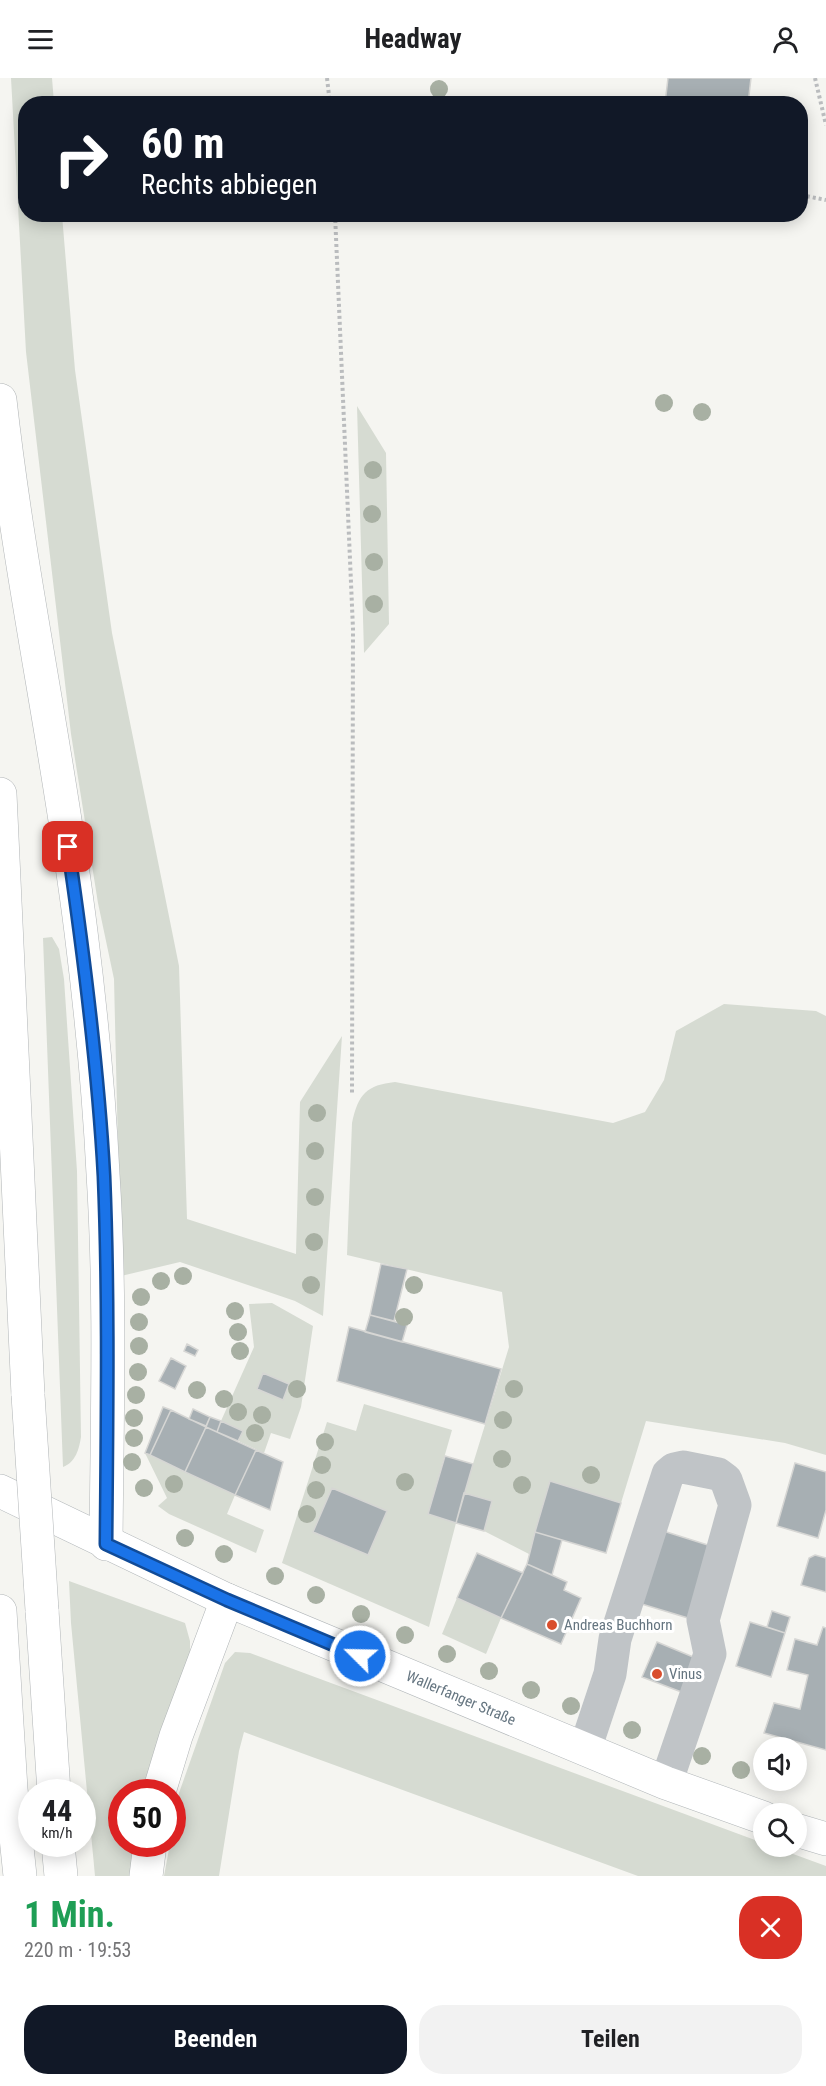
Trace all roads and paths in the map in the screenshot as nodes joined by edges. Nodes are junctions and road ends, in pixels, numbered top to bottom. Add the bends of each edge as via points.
1 (327, 78) edge
2 (815, 78) edge
3 (329, 96) edge
4 (826, 125) edge
5 (808, 196) edge
6 (826, 200) edge
7 (335, 222) edge
8 (0, 400) edge
9 (0, 794) edge
10 (352, 1094) dead end
11 (0, 1491) edge
12 (106, 1544) junction
13 (227, 1600) junction
14 (0, 1611) edge
15 (585, 1749) junction
16 (53, 1779) edge
17 (163, 1779) edge
18 (666, 1783) junction
19 (753, 1814) edge
20 (807, 1833) edge
21 (826, 1839) edge
22 (59, 1857) edge
23 (148, 1857) edge
24 (20, 1876) edge
25 (61, 1876) edge
26 (146, 1876) edge

1 - 3 path
2 - 4 path
5 - 6 path
7 - 10 path via 352,629
8 - 12 main road via 20,554 81,930 96,1067 107,1300
9 - 16 main road, bridge via 28,1395
11 - 12 main road, Wallerfanger Straße
12 - 13 main road, Wallerfanger Straße
13 - 15 main road, Wallerfanger Straße
13 - 17 main road
14 - 24 main road
15 - 18 main road, Wallerfanger Straße
15 - 18 lane via 610,1674 615,1639 668,1474 683,1467 718,1474 726,1480 735,1505 702,1620 710,1654
18 - 19 main road, Wallerfanger Straße
20 - 21 main road
22 - 25 main road
23 - 26 main road

